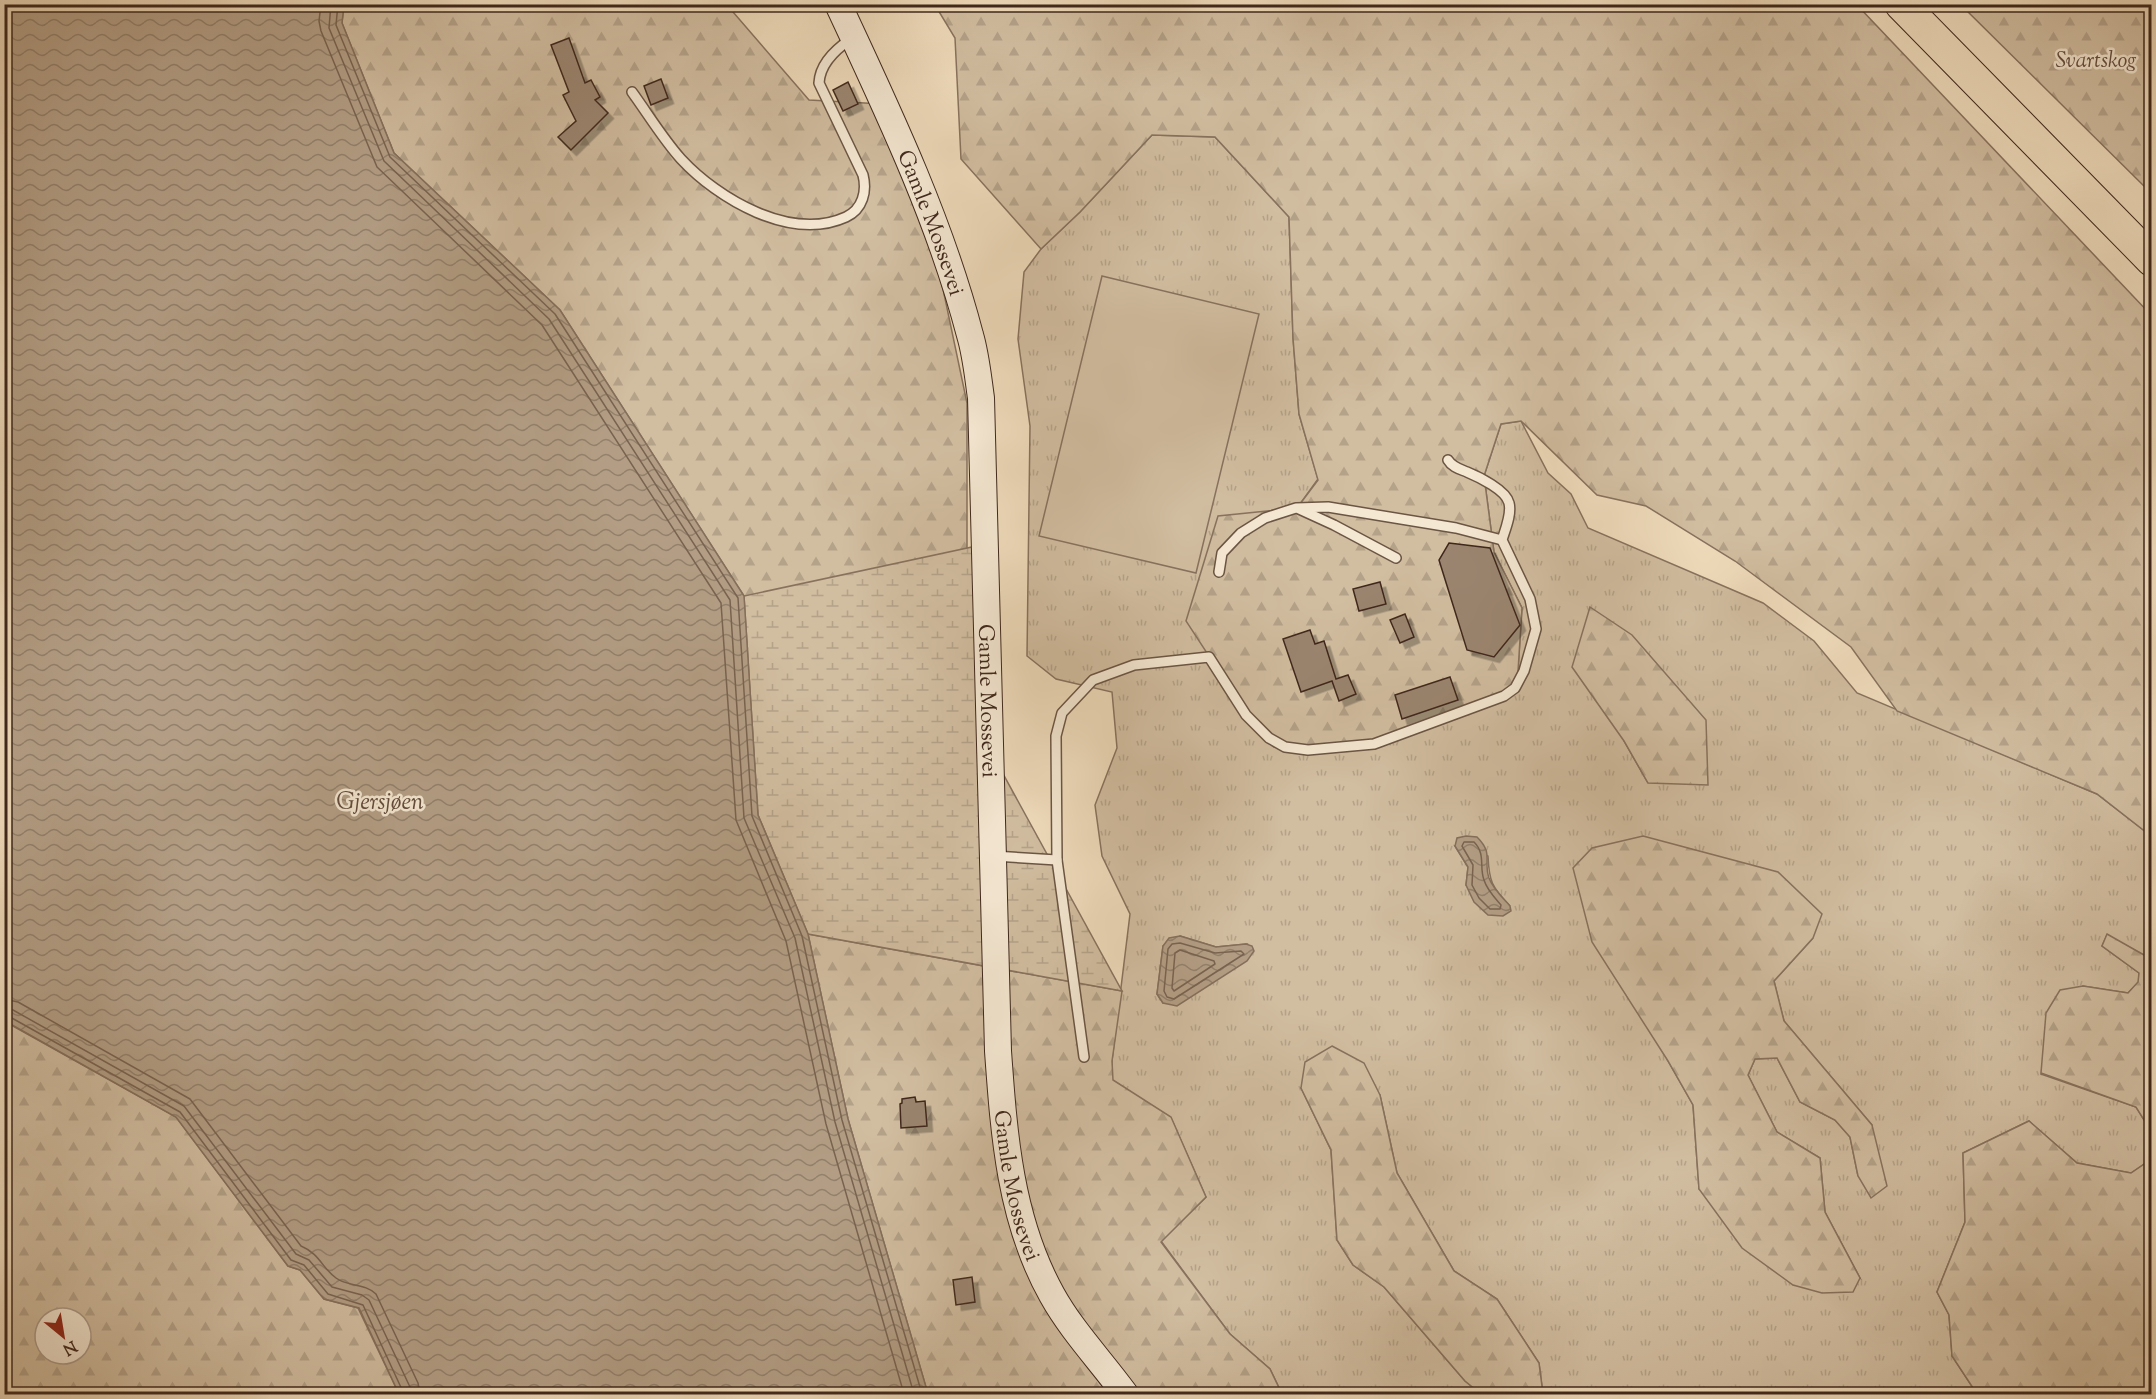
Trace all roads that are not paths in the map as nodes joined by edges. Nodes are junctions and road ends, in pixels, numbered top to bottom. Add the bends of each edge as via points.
1 (838, 4) edge
2 (1901, 4) edge
3 (1922, 4) edge
4 (853, 38) junction
5 (633, 92) dead end
6 (2151, 238) edge
7 (2151, 260) edge
8 (1448, 460) dead end
9 (1296, 508) junction
10 (1502, 540) junction
11 (1396, 558) dead end
12 (1219, 572) dead end
13 (993, 856) junction
14 (1058, 860) junction
15 (1084, 1057) dead end
16 (1125, 1395) edge

1 - 4 main road, Gamle Mossevei
2 - 7 highway
3 - 6 highway
4 - 5 lane via 838,47 822,69 819,83 863,174 864,194 854,213 829,223 799,225 734,201 680,158
4 - 13 main road, Gamle Mossevei via 923,194 954,278 973,347 981,398
8 - 10 lane via 1503,493 1509,503
9 - 10 lane via 1328,507 1456,528
9 - 11 lane
9 - 12 lane via 1265,518 1240,533 1222,553
10 - 14 lane via 1530,600 1536,629 1524,671 1515,688 1504,696 1374,744 1308,750 1286,747 1269,738 1246,715 1209,657 1134,664 1093,681 1062,713 1056,736
13 - 14 lane
13 - 16 main road, Gamle Mossevei via 998,1051 1012,1186 1030,1248 1052,1295
14 - 15 lane

